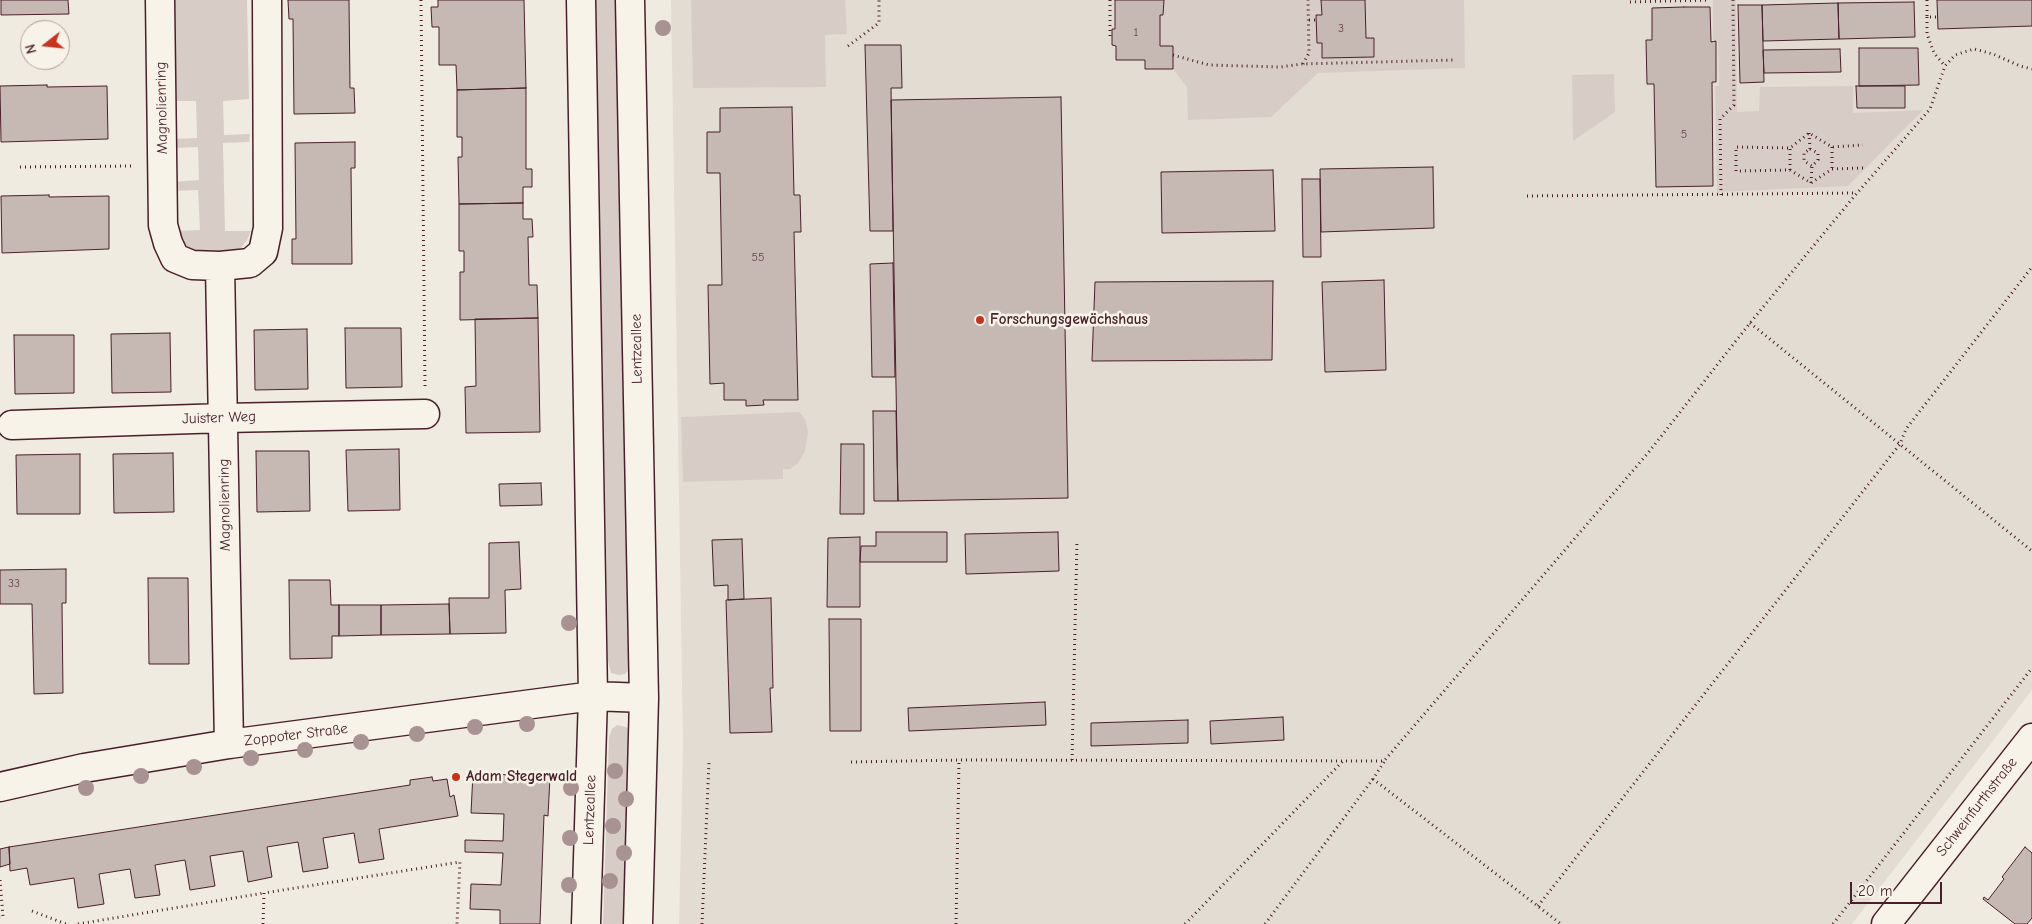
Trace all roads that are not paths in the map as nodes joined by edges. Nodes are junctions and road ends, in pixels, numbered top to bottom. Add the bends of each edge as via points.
1 (160, 0) edge
2 (266, 0) edge
3 (581, 0) edge
4 (630, 0) edge
5 (220, 266) junction
6 (425, 414) road end
7 (224, 418) junction
8 (12, 425) dead end
9 (593, 696) junction
10 (644, 698) junction
11 (2032, 738) edge
12 (229, 744) junction
13 (0, 787) edge
14 (586, 924) edge
15 (638, 924) edge
16 (1886, 924) edge

1 - 5 street, Magnolienring via 163,225 175,258 192,265
2 - 5 street, Magnolienring via 268,228 263,252 250,263
3 - 9 street, Lentzeallee
4 - 10 street, Lentzeallee
5 - 7 street, Magnolienring
6 - 7 street, Juister Weg
7 - 8 street, Juister Weg
7 - 12 street, Magnolienring
9 - 10 street
9 - 12 street, Zoppoter Straße
9 - 14 street, Lentzeallee
10 - 15 street, Lentzeallee
11 - 16 street, Schweinfurthstraße
12 - 13 street, Zoppoter Straße via 84,768

